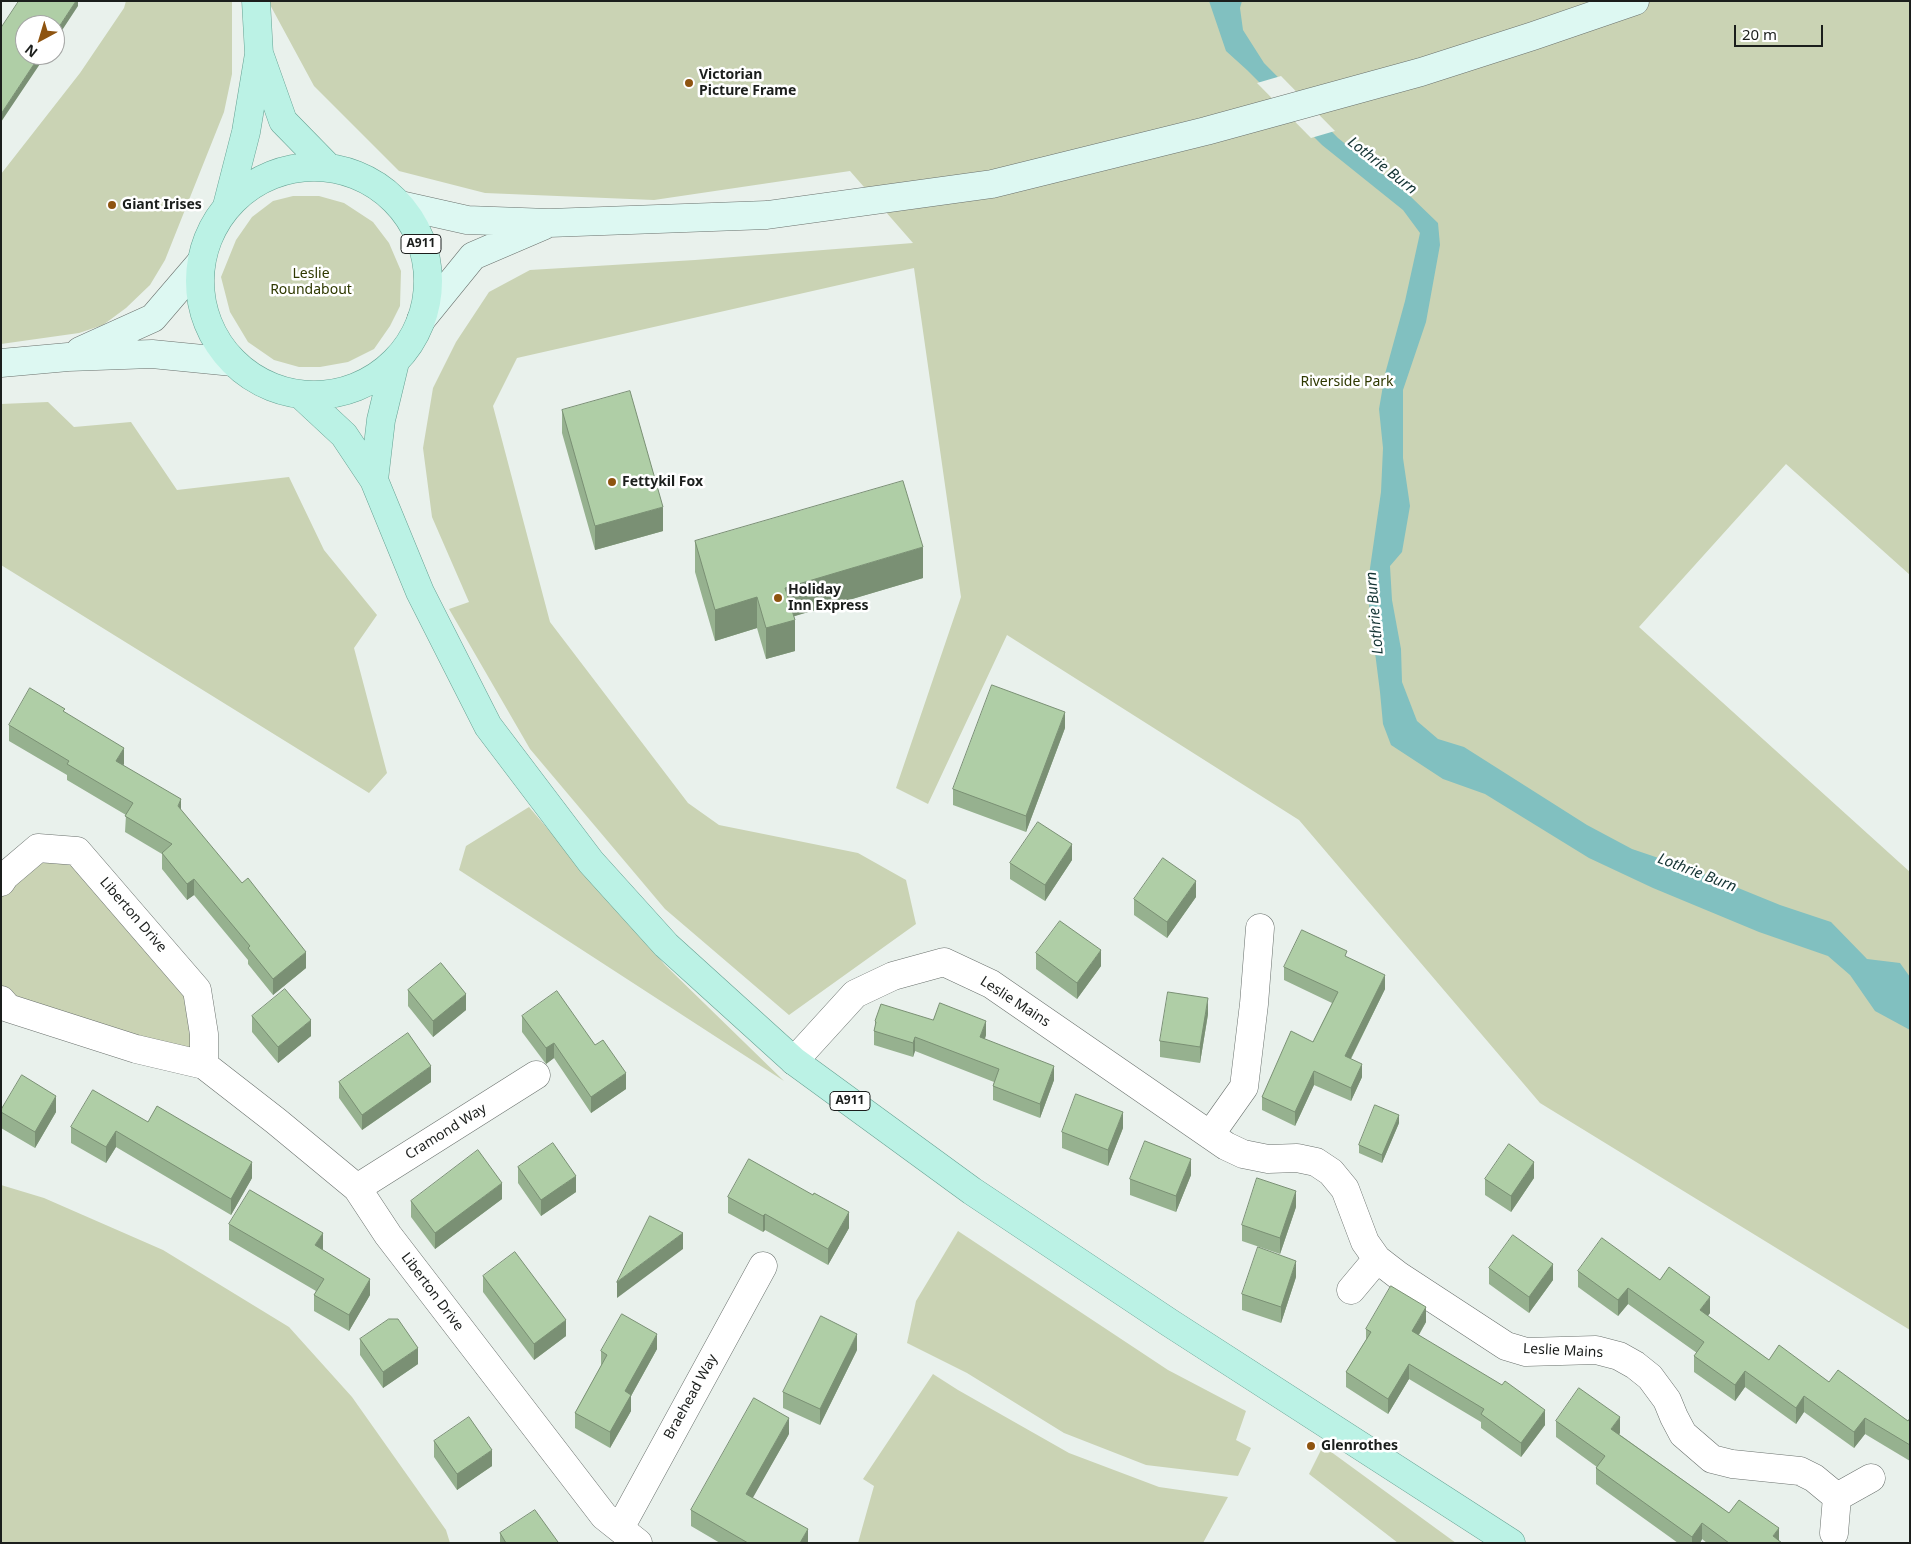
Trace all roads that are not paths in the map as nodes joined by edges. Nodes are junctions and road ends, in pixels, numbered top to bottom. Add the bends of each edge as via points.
1 (256, 1) edge
2 (1635, 1) edge
3 (259, 54) junction
4 (328, 167) junction
5 (227, 206) junction
6 (400, 206) junction
7 (548, 223) junction
8 (201, 262) junction
9 (421, 320) junction
10 (68, 357) junction
11 (233, 362) junction
12 (395, 362) junction
13 (1, 363) edge
14 (301, 395) junction
15 (374, 480) junction
16 (1, 882) edge
17 (1260, 928) dead end
18 (1, 1000) edge
19 (794, 1061) junction
20 (204, 1065) junction
21 (536, 1075) dead end
22 (1210, 1135) junction
23 (357, 1188) junction
24 (1377, 1259) junction
25 (763, 1266) dead end
26 (1351, 1290) dead end
27 (1870, 1478) dead end
28 (1838, 1497) junction
29 (1834, 1533) dead end
30 (629, 1536) edge
31 (1511, 1543) edge

1 - 3 main road, A911
2 - 7 main road via 1421,72 1206,131 992,184 767,216
3 - 4 main road, A911 via 283,121
3 - 5 main road, A911 via 246,132
4 - 5 main road, A911 via 290,169 256,183
4 - 6 main road, A911 via 355,174 379,187
5 - 8 main road, A911 via 210,233
6 - 7 main road via 466,220
6 - 9 main road, A911 via 417,231 426,260 428,290
7 - 9 main road via 473,256
8 - 10 main road via 153,318
8 - 11 main road, A911 via 201,299 212,333
9 - 12 main road, A911
10 - 11 main road via 152,354
10 - 13 main road
11 - 14 main road, A911 via 265,384
12 - 14 main road, A911 via 368,382 336,393
12 - 15 main road, A911 via 381,420
14 - 15 main road, A911 via 344,435
15 - 19 main road, A911 via 420,592 488,726 591,862 666,945
16 - 20 street, Liberton Drive via 38,848 77,851 197,990 204,1034
17 - 22 street via 1244,1087
18 - 20 street, Liberton Drive via 8,1008 127,1046
19 - 22 street, Leslie Mains via 855,994 893,976 944,962 991,984
19 - 31 main road, A911 via 989,1202
20 - 23 street, Liberton Drive
21 - 23 street, Cramond Way
22 - 24 street, Leslie Mains via 1242,1154 1268,1159 1297,1158 1316,1162 1331,1172 1345,1189 1365,1242
23 - 30 street, Liberton Drive via 388,1234 550,1447 604,1516
24 - 26 street
24 - 28 street, Leslie Mains via 1506,1346 1526,1352 1596,1350 1619,1356 1650,1378 1667,1400 1683,1434 1712,1459 1800,1471
25 - 30 street, Braehead Way
27 - 28 street
28 - 29 street

